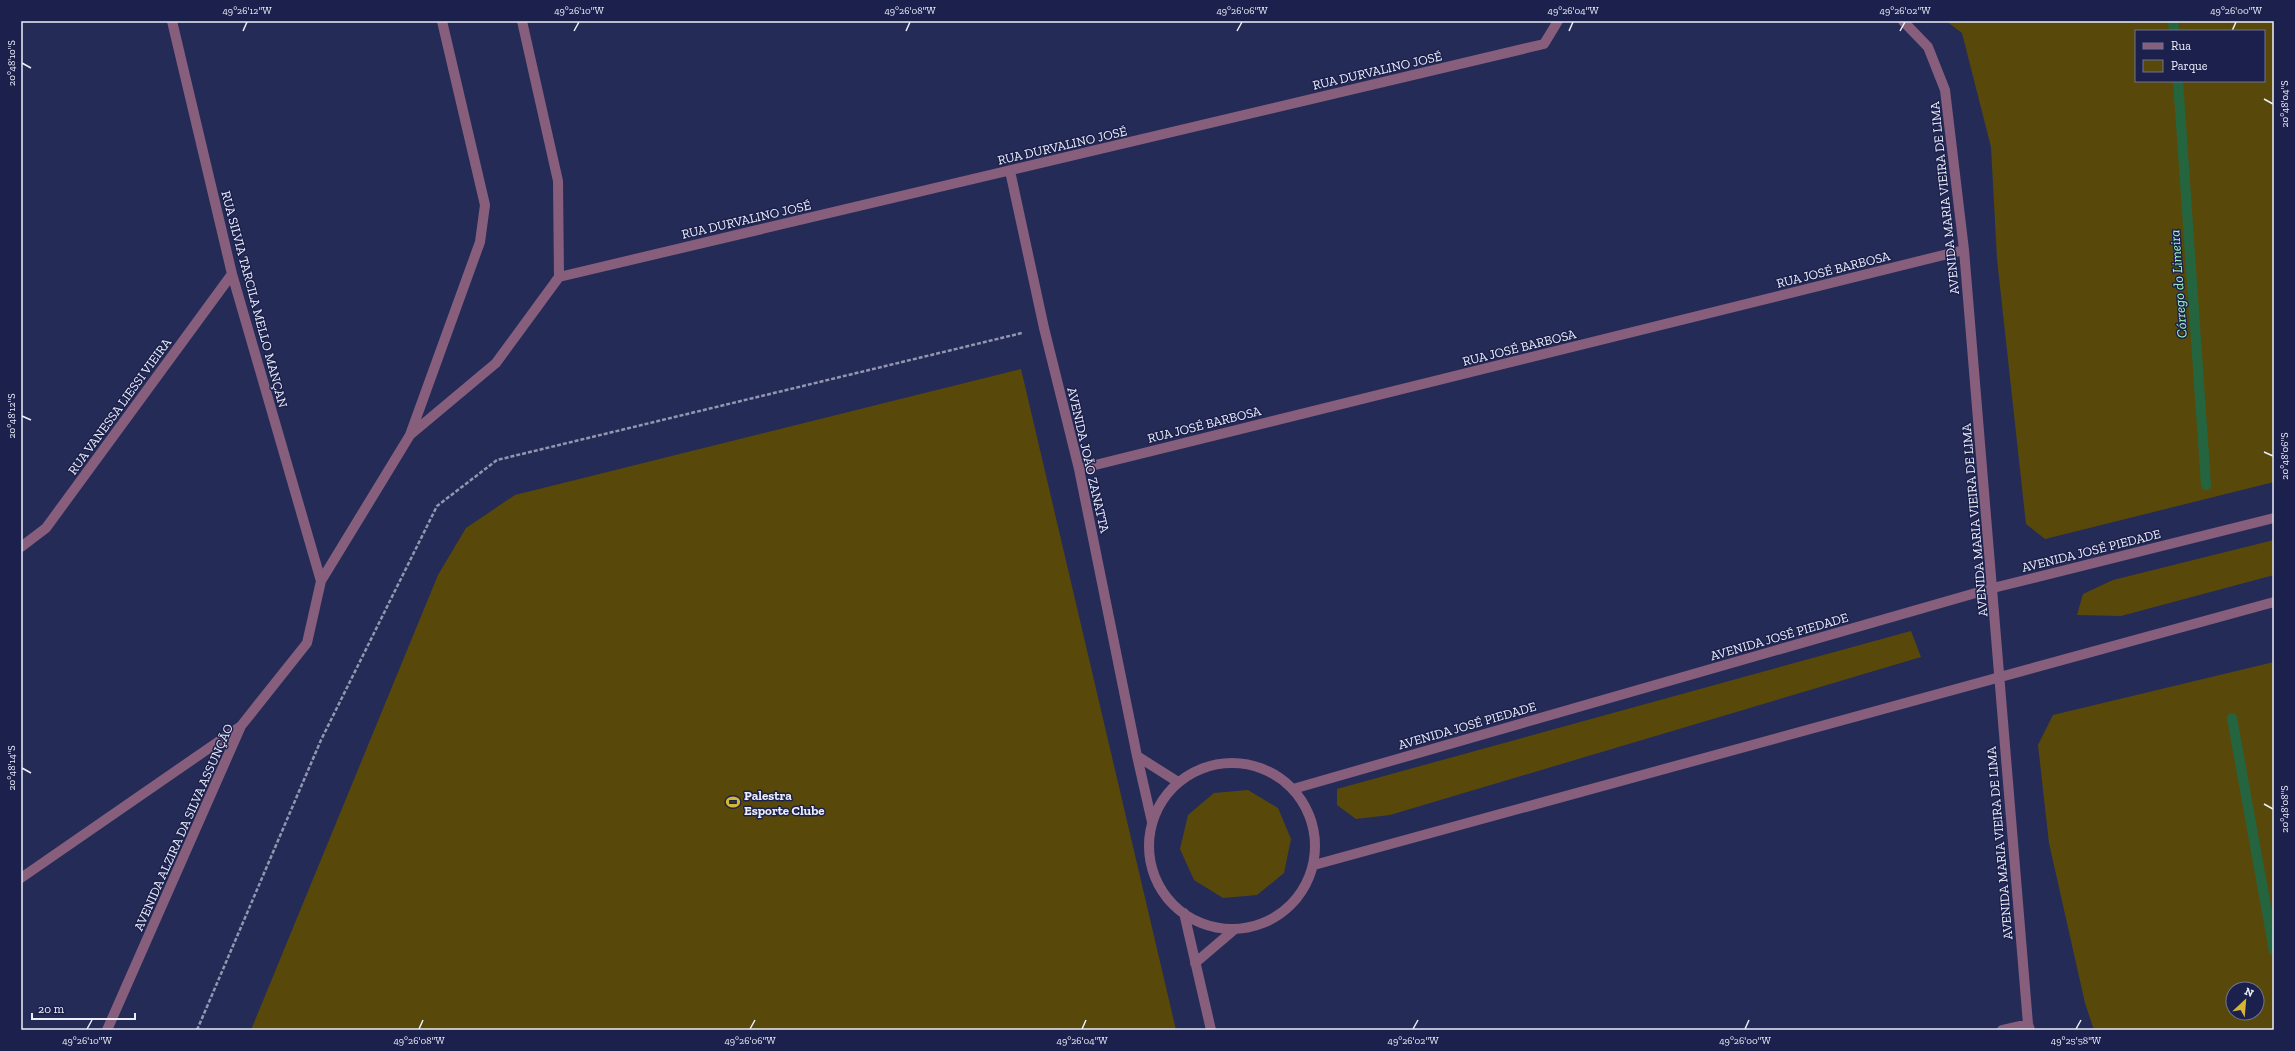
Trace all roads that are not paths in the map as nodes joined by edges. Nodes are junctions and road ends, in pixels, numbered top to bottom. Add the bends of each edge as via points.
1 (172, 21) edge
2 (442, 21) edge
3 (522, 21) edge
4 (1558, 21) edge
5 (1903, 21) edge
6 (1010, 170) junction
7 (1964, 250) junction
8 (232, 274) junction
9 (560, 277) junction
10 (410, 435) junction
11 (1079, 469) junction
12 (2274, 518) edge
13 (21, 548) edge
14 (321, 581) junction
15 (1993, 588) junction
16 (2274, 602) edge
17 (1998, 679) junction
18 (241, 726) junction
19 (1137, 756) junction
20 (1178, 782) junction
21 (1293, 789) junction
22 (1152, 822) junction
23 (1314, 865) junction
24 (21, 878) edge
25 (1184, 913) junction
26 (1235, 929) junction
27 (1196, 963) junction
28 (2029, 1027) edge
29 (107, 1030) edge
30 (1211, 1030) edge
31 (2002, 1030) edge

1 - 8 street, RUA SILVIA TARCILA MELLO MANÇAN
2 - 10 street, AVENIDA ALZIRA DA SILVA ASSUNÇÃO via 484,205 480,242
3 - 9 street via 558,181
4 - 6 street, RUA DURVALINO JOSÉ via 1544,44
5 - 7 street, AVENIDA MARIA VIEIRA DE LIMA via 1928,47 1945,90
6 - 9 street, RUA DURVALINO JOSÉ
6 - 11 street, AVENIDA JOÃO ZANATTA via 1044,328
7 - 11 street, RUA JOSÉ BARBOSA
7 - 15 street, AVENIDA MARIA VIEIRA DE LIMA
8 - 13 street, RUA VANESSA LIESSI VIEIRA via 46,528
8 - 14 street, RUA SILVIA TARCILA MELLO MANÇAN
9 - 10 street, AVENIDA ALZIRA DA SILVA ASSUNÇÃO via 496,363
10 - 14 street, AVENIDA ALZIRA DA SILVA ASSUNÇÃO
11 - 19 street, AVENIDA JOÃO ZANATTA
12 - 15 street, AVENIDA JOSÉ PIEDADE
14 - 18 street, AVENIDA ALZIRA DA SILVA ASSUNÇÃO via 307,643
15 - 17 street, AVENIDA MARIA VIEIRA DE LIMA
15 - 21 street, AVENIDA JOSÉ PIEDADE
16 - 17 street
17 - 23 street
17 - 28 street, AVENIDA MARIA VIEIRA DE LIMA
18 - 24 street
18 - 29 street, AVENIDA ALZIRA DA SILVA ASSUNÇÃO
19 - 20 street
19 - 22 street, AVENIDA JOÃO ZANATTA
20 - 21 street via 1200,769 1224,763 1250,764 1273,773
20 - 22 street via 1162,800
21 - 23 street via 1309,812 1316,838
22 - 25 street via 1149,846 1153,872 1165,895
23 - 26 street via 1304,890 1286,911 1262,924
25 - 26 street via 1208,926
25 - 27 street
26 - 27 street
27 - 30 street
28 - 31 street

